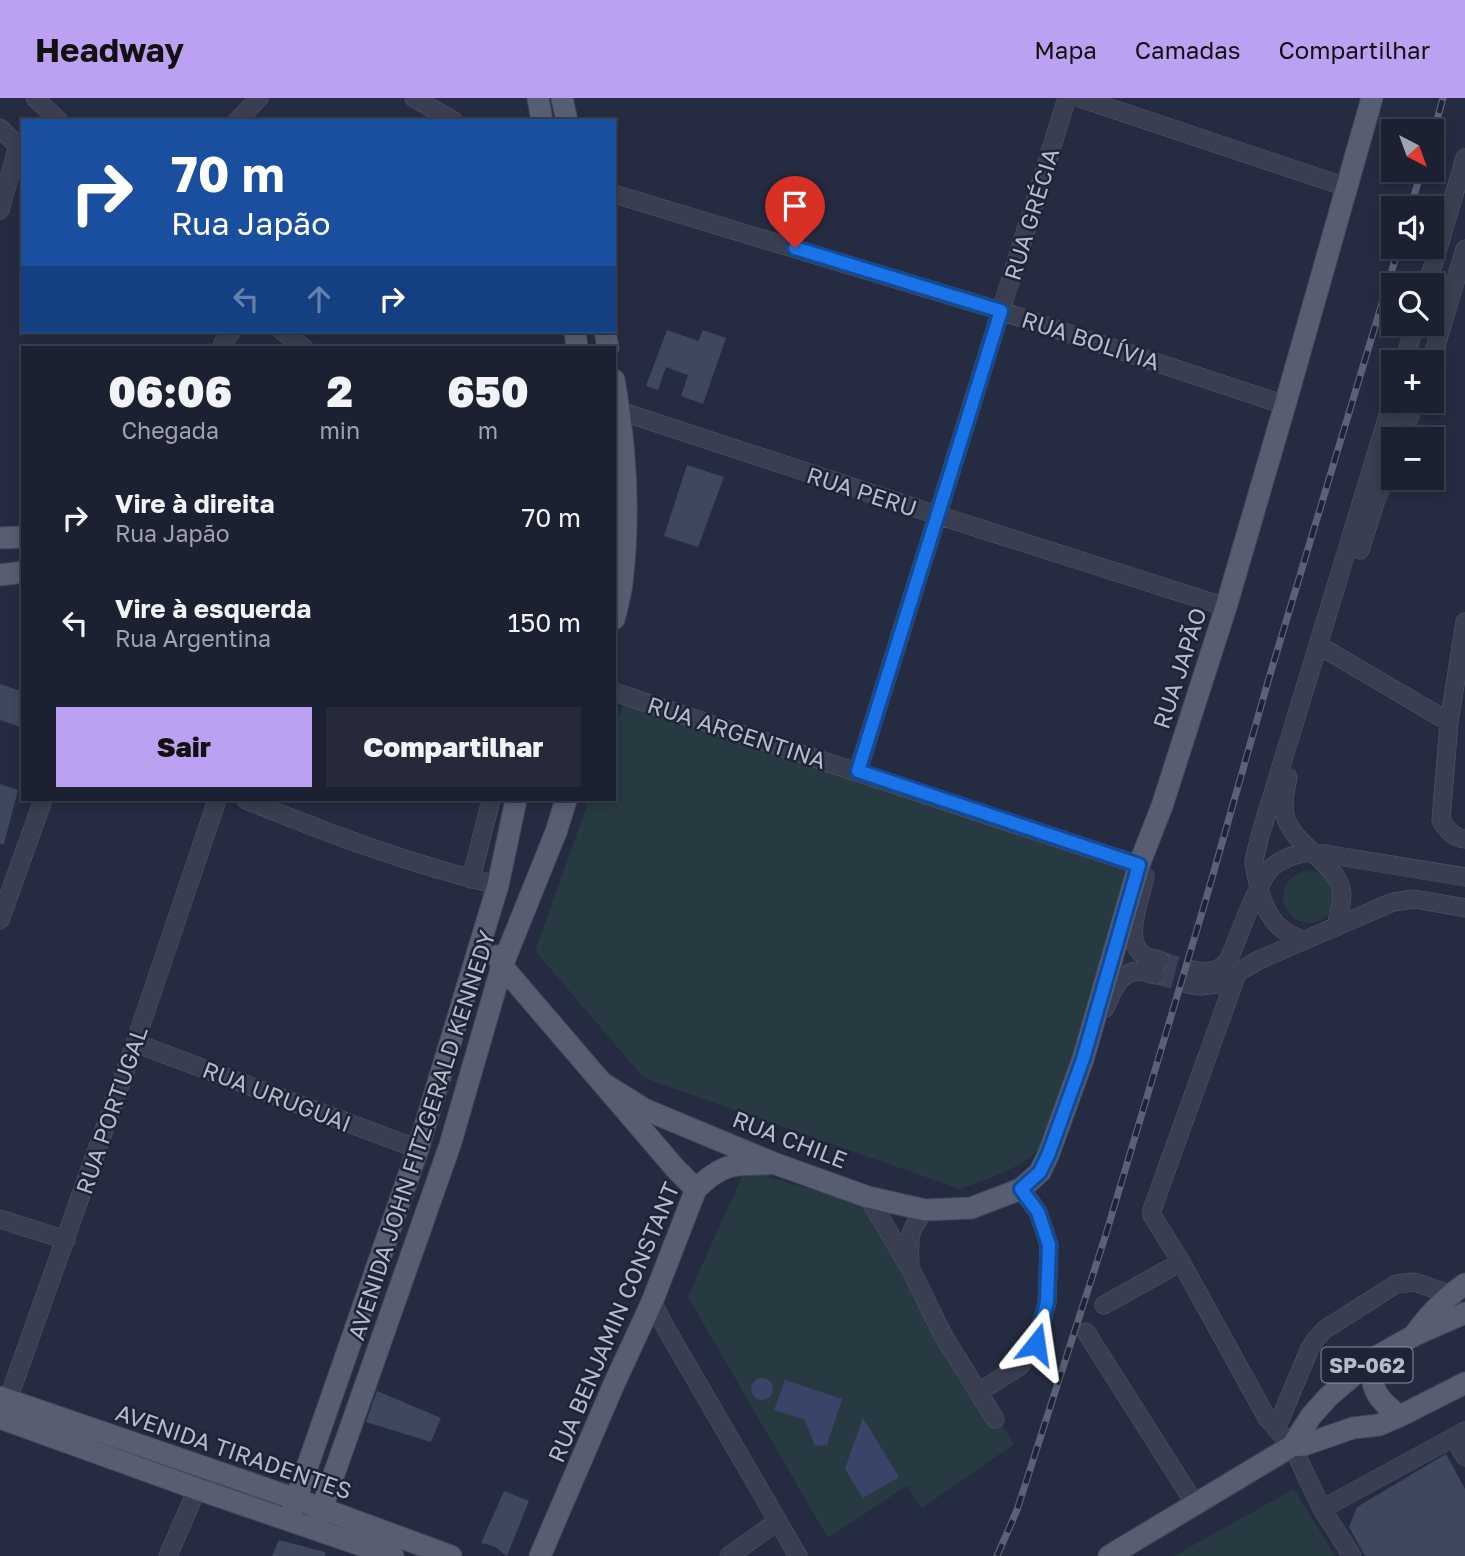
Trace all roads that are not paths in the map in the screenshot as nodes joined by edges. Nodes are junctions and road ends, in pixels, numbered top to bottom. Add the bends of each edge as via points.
1 (35, 98) edge
2 (259, 98) edge
3 (414, 98) edge
4 (538, 98) edge
5 (562, 98) edge
6 (1067, 98) edge
7 (1080, 98) edge
8 (1372, 98) edge
9 (58, 119) edge
10 (239, 119) edge
11 (451, 119) edge
12 (542, 119) edge
13 (567, 119) edge
14 (0, 128) edge
15 (20, 149) edge
16 (1465, 158) edge
17 (11, 171) edge
18 (1346, 187) junction
19 (616, 195) edge
20 (0, 210) edge
21 (1465, 249) edge
22 (1431, 273) edge
23 (1001, 311) junction
24 (285, 333) edge
25 (301, 346) edge
26 (1435, 350) edge
27 (1285, 405) junction
28 (617, 411) edge
29 (1389, 413) edge
30 (1381, 488) edge
31 (937, 515) junction
32 (21, 572) edge
33 (0, 575) edge
34 (1226, 607) junction
35 (616, 610) edge
36 (1465, 622) edge
37 (1322, 647) junction
38 (616, 692) edge
39 (1449, 722) junction
40 (858, 771) junction
41 (43, 801) edge
42 (217, 801) edge
43 (248, 801) edge
44 (491, 801) edge
45 (516, 801) edge
46 (566, 801) edge
47 (1162, 806) junction
48 (1465, 839) edge
49 (1312, 852) junction
50 (1139, 865) junction
51 (1465, 877) edge
52 (471, 879) junction
53 (1259, 888) junction
54 (495, 893) junction
55 (1465, 908) edge
56 (0, 920) edge
57 (1336, 927) junction
58 (1305, 940) junction
59 (502, 966) junction
60 (1238, 971) junction
61 (135, 1043) junction
62 (1083, 1059) junction
63 (601, 1082) junction
64 (418, 1149) junction
65 (776, 1164) junction
66 (696, 1189) junction
67 (1021, 1189) junction
68 (868, 1197) junction
69 (971, 1208) joint
70 (925, 1210) junction
71 (0, 1219) edge
72 (66, 1240) junction
73 (1181, 1262) junction
74 (910, 1268) junction
75 (1457, 1289) edge
76 (652, 1302) junction
77 (1104, 1305) dead end
78 (1465, 1313) edge
79 (1086, 1332) dead end
80 (1415, 1335) junction
81 (1374, 1358) junction
82 (1465, 1383) edge
83 (979, 1392) junction
84 (2, 1409) edge
85 (1400, 1416) junction
86 (995, 1419) dead end
87 (1276, 1429) junction
88 (1459, 1434) edge
89 (1292, 1446) junction
90 (1465, 1457) edge
91 (197, 1489) junction
92 (1195, 1504) junction
93 (292, 1509) junction
94 (1322, 1509) junction
95 (318, 1518) junction
96 (778, 1521) junction
97 (168, 1556) edge
98 (393, 1556) edge
99 (451, 1556) edge
100 (540, 1556) edge
101 (729, 1556) edge
102 (798, 1556) edge
103 (1109, 1556) edge
104 (1352, 1556) edge

1 - 9 street
2 - 10 street
3 - 11 street
4 - 12 main road
5 - 13 main road
6 - 23 street, RUA GRÉCIA
7 - 18 street
8 - 18 main road, RUA JAPÃO
14 - 15 street
15 - 17 street
16 - 22 street
17 - 20 street
18 - 27 main road, RUA JAPÃO
19 - 23 street, RUA BOLÍVIA
21 - 26 street
23 - 27 street, RUA BOLÍVIA
23 - 31 street, RUA GRÉCIA
24 - 25 street
27 - 34 main road, RUA JAPÃO
28 - 31 street, RUA PERU
28 - 35 main road via 627,505
29 - 37 street
30 - 37 street
31 - 34 street, RUA PERU
31 - 40 street, RUA GRÉCIA
32 - 33 main road
34 - 47 main road, RUA JAPÃO
36 - 39 street
37 - 39 street
37 - 49 street via 1284,797 1290,827
37 - 53 street via 1259,839 1254,863
38 - 40 street, RUA ARGENTINA
39 - 48 street via 1441,821 1457,838
40 - 50 street, RUA ARGENTINA
41 - 56 street
42 - 61 street, RUA PORTUGAL
43 - 52 street via 348,841
44 - 52 street
45 - 54 main road, AVENIDA JOHN FITZGERALD KENNEDY
46 - 59 main road, AVENIDA JOHN FITZGERALD KENNEDY
47 - 50 main road, RUA JAPÃO
47 - 62 street via 1132,933 1135,946 1158,968 1125,974 1114,987
49 - 51 street
49 - 53 street via 1284,859 1270,869
49 - 57 street via 1334,875 1342,892
50 - 62 main road, RUA JAPÃO
52 - 54 street
53 - 58 street via 1263,904 1277,924 1294,938
53 - 60 street via 1227,962 1214,971 1189,977 1201,986 1218,984
54 - 59 main road via 493,941
54 - 64 main road, AVENIDA JOHN FITZGERALD KENNEDY
55 - 57 street via 1413,899 1393,902
57 - 58 street
58 - 60 street
59 - 63 main road, RUA CHILE
59 - 95 main road, AVENIDA JOHN FITZGERALD KENNEDY via 450,1145
60 - 73 street via 1152,1210
61 - 64 street, RUA URUGUAI
61 - 72 street, RUA PORTUGAL
62 - 67 main road, RUA JAPÃO via 1040,1172
63 - 65 main road, RUA CHILE via 644,1109
63 - 66 main road, RUA CHILE
64 - 93 main road, AVENIDA JOHN FITZGERALD KENNEDY
65 - 66 main road, RUA BENJAMIN CONSTANT via 728,1166
65 - 68 main road, RUA CHILE
66 - 76 main road, RUA BENJAMIN CONSTANT
67 - 69 main road, RUA JAPÃO
67 - 83 street via 1038,1212 1049,1245 1047,1302 1036,1344 1020,1366
68 - 70 main road, RUA CHILE
68 - 74 street
69 - 70 main road, RUA CHILE
70 - 74 street via 909,1238
71 - 72 street
72 - 84 street, RUA PORTUGAL
73 - 77 street
73 - 87 street
74 - 83 street via 943,1335
75 - 80 main road, SP-062
75 - 87 street via 1396,1284 1325,1330 1310,1348
76 - 96 street
76 - 100 main road, RUA BENJAMIN CONSTANT
78 - 80 main road, SP-062
79 - 92 street
80 - 81 main road, SP-062
81 - 85 main road, SP-062 via 1373,1385 1380,1399
81 - 89 main road, SP-062 via 1329,1396
82 - 85 main road, SP-062
83 - 86 street
84 - 91 main road, AVENIDA TIRADENTES
84 - 93 main road, AVENIDA TIRADENTES
85 - 89 main road, SP-062
87 - 89 street
88 - 90 street
88 - 94 street
89 - 92 main road, SP-062
89 - 94 street
91 - 93 main road, AVENIDA TIRADENTES
91 - 97 street
92 - 103 main road, SP-062
93 - 95 main road, AVENIDA TIRADENTES
94 - 104 street
95 - 98 main road, AVENIDA TIRADENTES
95 - 99 main road, AVENIDA TIRADENTES
96 - 101 street
96 - 102 street

